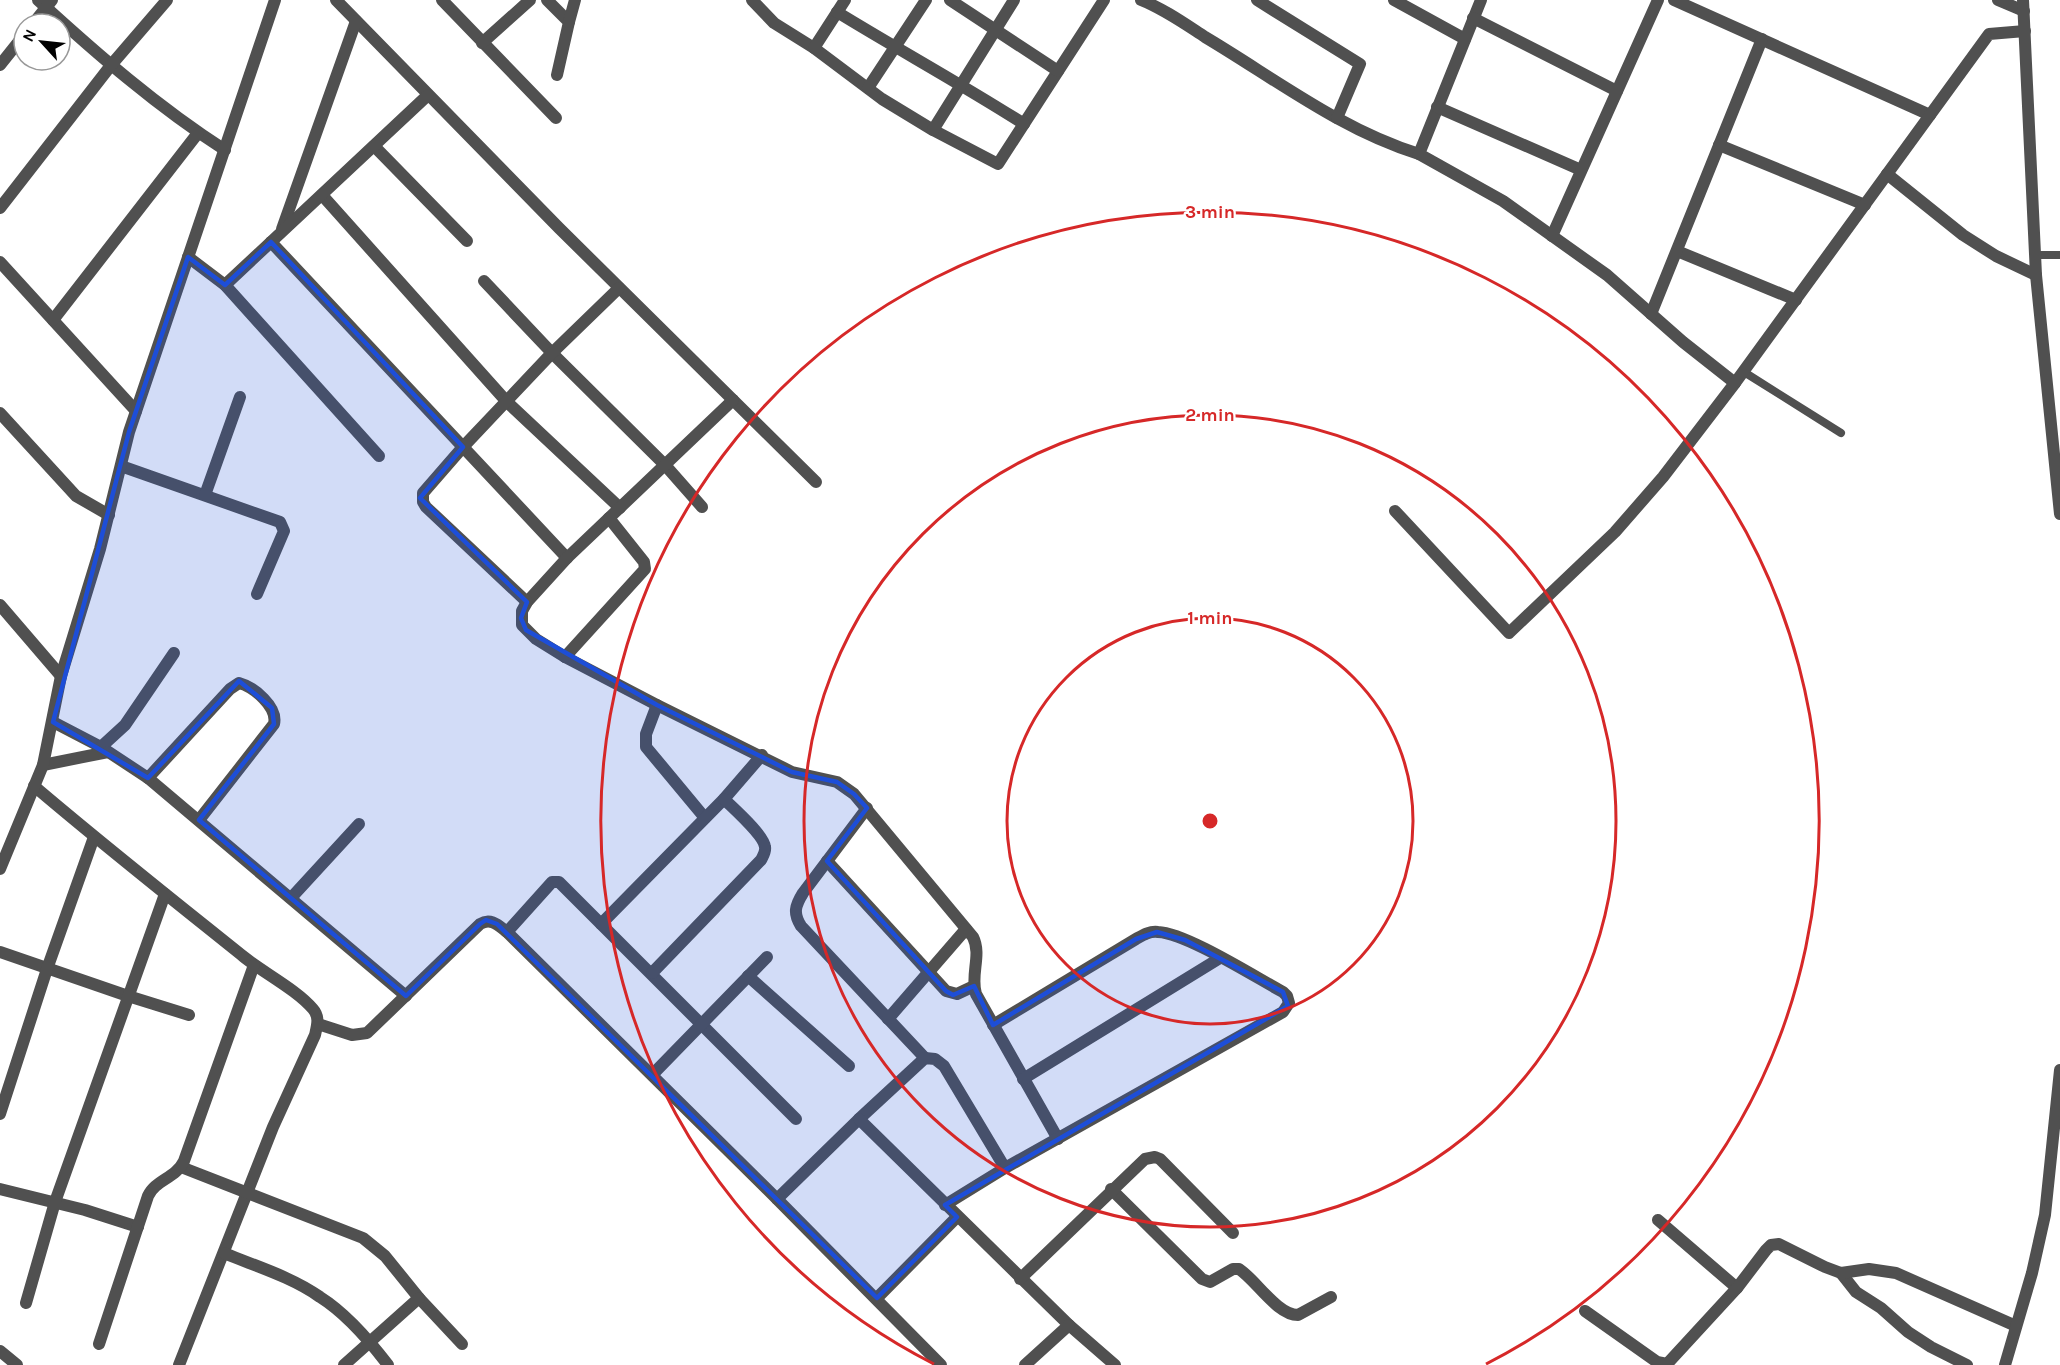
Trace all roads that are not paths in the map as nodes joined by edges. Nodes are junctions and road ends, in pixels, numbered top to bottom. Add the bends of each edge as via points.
1 (167, 0) edge
2 (275, 0) edge
3 (336, 0) edge
4 (442, 0) edge
5 (530, 0) edge
6 (547, 0) edge
7 (576, 0) edge
8 (752, 0) edge
9 (845, 0) edge
10 (926, 0) edge
11 (950, 0) edge
12 (1014, 0) edge
13 (1104, 0) edge
14 (1141, 0) edge
15 (1257, 0) edge
16 (1394, 0) edge
17 (1480, 0) edge
18 (1658, 0) edge
19 (1674, 0) edge
20 (1998, 0) edge
21 (45, 2) edge
22 (2023, 5) edge
23 (837, 12) junction
24 (1473, 18) junction
25 (356, 21) junction
26 (569, 22) junction
27 (995, 29) junction
28 (2025, 31) junction
29 (1465, 39) junction
30 (1762, 39) junction
31 (483, 43) junction
32 (814, 48) junction
33 (896, 48) junction
34 (12, 50) edge
35 (112, 64) junction
36 (0, 65) edge
37 (1058, 71) junction
38 (557, 75) dead end
39 (961, 84) junction
40 (868, 88) junction
41 (1617, 91) junction
42 (428, 95) junction
43 (1437, 107) junction
44 (1930, 115) junction
45 (556, 118) dead end
46 (1337, 118) junction
47 (1024, 124) junction
48 (933, 130) junction
49 (198, 133) junction
50 (1719, 145) junction
51 (374, 146) junction
52 (225, 150) junction
53 (1419, 154) junction
54 (1581, 170) junction
55 (1887, 174) junction
56 (322, 195) junction
57 (1865, 204) junction
58 (0, 208) edge
59 (281, 233) junction
60 (1552, 236) junction
61 (467, 241) dead end
62 (271, 242) junction
63 (1677, 251) junction
64 (2035, 255) junction
65 (2060, 255) edge
66 (188, 257) junction
67 (0, 262) edge
68 (2036, 275) junction
69 (484, 281) dead end
70 (225, 285) junction
71 (619, 288) junction
72 (1796, 300) junction
73 (1652, 314) junction
74 (53, 320) junction
75 (552, 353) junction
76 (1744, 372) junction
77 (1735, 383) junction
78 (240, 397) dead end
79 (733, 400) junction
80 (507, 402) junction
81 (136, 411) junction
82 (0, 413) edge
83 (1841, 433) dead end
84 (463, 447) junction
85 (379, 456) dead end
86 (666, 465) junction
87 (121, 466) junction
88 (816, 482) dead end
89 (205, 495) junction
90 (702, 507) dead end
91 (620, 508) junction
92 (1395, 511) dead end
93 (2060, 514) edge
94 (109, 515) junction
95 (609, 518) junction
96 (567, 558) junction
97 (257, 594) dead end
98 (527, 602) junction
99 (0, 605) edge
100 (174, 653) dead end
101 (565, 657) junction
102 (61, 676) junction
103 (657, 705) junction
104 (52, 722) junction
105 (104, 750) junction
106 (762, 755) junction
107 (43, 765) junction
108 (148, 778) junction
109 (34, 786) junction
110 (724, 799) junction
111 (867, 808) junction
112 (705, 818) junction
113 (199, 820) junction
114 (359, 824) dead end
115 (94, 837) junction
116 (826, 861) junction
117 (0, 869) edge
118 (165, 894) junction
119 (291, 898) junction
120 (601, 924) junction
121 (966, 928) junction
122 (507, 932) junction
123 (0, 952) edge
124 (767, 957) dead end
125 (1220, 958) junction
126 (254, 965) junction
127 (47, 969) junction
128 (652, 973) junction
129 (929, 973) junction
130 (748, 976) junction
131 (974, 986) junction
132 (128, 996) junction
133 (406, 996) junction
134 (189, 1015) dead end
135 (888, 1019) junction
136 (318, 1024) junction
137 (701, 1024) junction
138 (993, 1025) junction
139 (925, 1058) junction
140 (849, 1066) dead end
141 (2060, 1070) edge
142 (653, 1074) junction
143 (1023, 1079) junction
144 (0, 1114) edge
145 (796, 1119) dead end
146 (858, 1119) junction
147 (1058, 1139) junction
148 (181, 1167) junction
149 (1005, 1168) junction
150 (0, 1189) edge
151 (1112, 1189) junction
152 (249, 1192) junction
153 (777, 1199) junction
154 (55, 1202) junction
155 (945, 1205) junction
156 (957, 1217) junction
157 (1658, 1220) dead end
158 (138, 1227) junction
159 (1233, 1233) dead end
160 (224, 1253) junction
161 (1841, 1273) junction
162 (1020, 1279) junction
163 (1737, 1288) junction
164 (1331, 1297) dead end
165 (419, 1298) junction
166 (877, 1298) junction
167 (26, 1303) dead end
168 (1585, 1311) dead end
169 (1069, 1325) junction
170 (2016, 1326) junction
171 (370, 1341) junction
172 (99, 1344) dead end
173 (462, 1344) dead end
174 (0, 1351) edge
175 (17, 1365) edge
176 (179, 1365) edge
177 (344, 1365) edge
178 (388, 1365) edge
179 (941, 1365) edge
180 (1025, 1365) edge
181 (1115, 1365) edge
182 (1967, 1365) edge
183 (2005, 1365) edge

1 - 35 street
2 - 52 street
3 - 25 street
4 - 31 street
5 - 31 street
6 - 26 street
7 - 26 street
8 - 32 street via 774,23
9 - 23 street
10 - 33 street
11 - 27 street
12 - 27 street
13 - 37 street
14 - 46 street
15 - 46 street via 1360,64
16 - 29 street
17 - 24 street
18 - 41 street
19 - 30 street
20 - 22 street
21 - 35 street
22 - 28 street
23 - 32 street
23 - 33 street
24 - 29 street
24 - 41 street
25 - 42 street
25 - 59 street
26 - 38 street
27 - 37 street
27 - 39 street
28 - 44 street via 1989,34
28 - 64 street
29 - 43 street
30 - 44 street
30 - 50 street
31 - 45 street
32 - 40 street
33 - 39 street
33 - 40 street
34 - 36 street
35 - 49 street
35 - 58 street
37 - 47 street
39 - 47 street
39 - 48 street
40 - 48 street
41 - 54 street
42 - 51 street
42 - 71 street
43 - 53 street
43 - 54 street
44 - 55 street
46 - 53 street via 1387,144
47 - 48 street via 998,164
49 - 52 street
49 - 74 street
50 - 57 street
50 - 63 street
51 - 56 street
51 - 61 street
52 - 66 street
53 - 60 street via 1503,201
54 - 60 street
55 - 57 street
55 - 68 street via 1963,235
56 - 59 street
56 - 80 street
57 - 72 street
59 - 62 street
60 - 73 street via 1607,275
62 - 70 street
62 - 84 street
63 - 72 street
63 - 73 street
64 - 65 lane
64 - 68 street
66 - 70 street
66 - 81 street
67 - 74 street
68 - 93 street
69 - 75 street
70 - 85 street
71 - 75 street
71 - 79 street
72 - 76 street
73 - 77 street
74 - 81 street
75 - 80 street
75 - 86 street
76 - 77 street
76 - 83 lane
77 - 92 street via 1615,532 1509,633
78 - 89 street
79 - 86 street
79 - 88 street
80 - 84 street
80 - 91 street
81 - 87 street
82 - 94 street via 76,496
84 - 96 street
84 - 98 street via 426,489 423,502
86 - 90 street
86 - 91 street
87 - 89 street
87 - 94 street
89 - 97 street via 283,526
91 - 95 street
94 - 102 street
95 - 96 street
95 - 101 street via 644,562 645,569
96 - 98 street
98 - 101 street via 522,610 522,625
99 - 102 street
100 - 105 street
101 - 103 street
102 - 104 street
103 - 106 street
103 - 112 street via 646,734 646,747
104 - 105 street
104 - 107 street
105 - 107 street
105 - 108 street
106 - 110 street
106 - 111 street via 792,772 837,782
107 - 109 street
108 - 113 street
108 - 113 street via 230,689 239,683 250,688 272,708 274,724
109 - 115 street
109 - 117 street
110 - 112 street
110 - 128 street via 761,838 766,848 764,854
111 - 116 street
111 - 121 street
112 - 120 street
113 - 119 street
114 - 119 street
115 - 118 street
115 - 127 street
116 - 129 street
116 - 135 street via 798,901 796,916
118 - 126 street
118 - 132 street
119 - 133 street
120 - 122 street via 555,881
120 - 128 street
121 - 129 street
121 - 131 street via 977,944
122 - 133 street via 494,922 484,921
122 - 142 street
123 - 127 street
124 - 130 street
125 - 138 street via 1168,933 1147,933
125 - 143 street
125 - 147 street via 1283,992 1289,999 1287,1009
126 - 136 street via 312,1008
126 - 148 street
127 - 132 street
127 - 144 street
128 - 137 street
129 - 131 street via 950,993
129 - 135 street
130 - 137 street
130 - 140 street
131 - 138 street
132 - 134 street
132 - 154 street
133 - 136 street via 367,1033 352,1035
135 - 139 street
136 - 152 street
137 - 142 street
137 - 145 street
138 - 143 street
139 - 146 street
139 - 149 street via 944,1066
141 - 170 street via 2045,1215
142 - 153 street
143 - 147 street
146 - 153 street
146 - 155 street
147 - 149 street
148 - 152 street
148 - 158 street via 150,1192
149 - 155 street
150 - 154 street
151 - 159 street via 1145,1159 1155,1156
151 - 162 street
151 - 164 street via 1202,1279 1210,1281 1239,1269 1292,1315
152 - 160 street
152 - 165 street via 363,1238 385,1256
153 - 166 street
154 - 158 street
154 - 167 street
155 - 156 street
156 - 162 street
156 - 166 street
157 - 163 street
158 - 172 street
160 - 171 street via 318,1295
160 - 176 street
161 - 163 street via 1775,1244
161 - 170 street via 1869,1269 1896,1273
161 - 182 street via 1857,1292 1908,1332
162 - 169 street
163 - 168 street via 1667,1364 1658,1362
165 - 171 street
165 - 173 street
166 - 179 street
169 - 180 street
169 - 181 street
170 - 183 street
171 - 177 street
171 - 178 street
174 - 175 street

